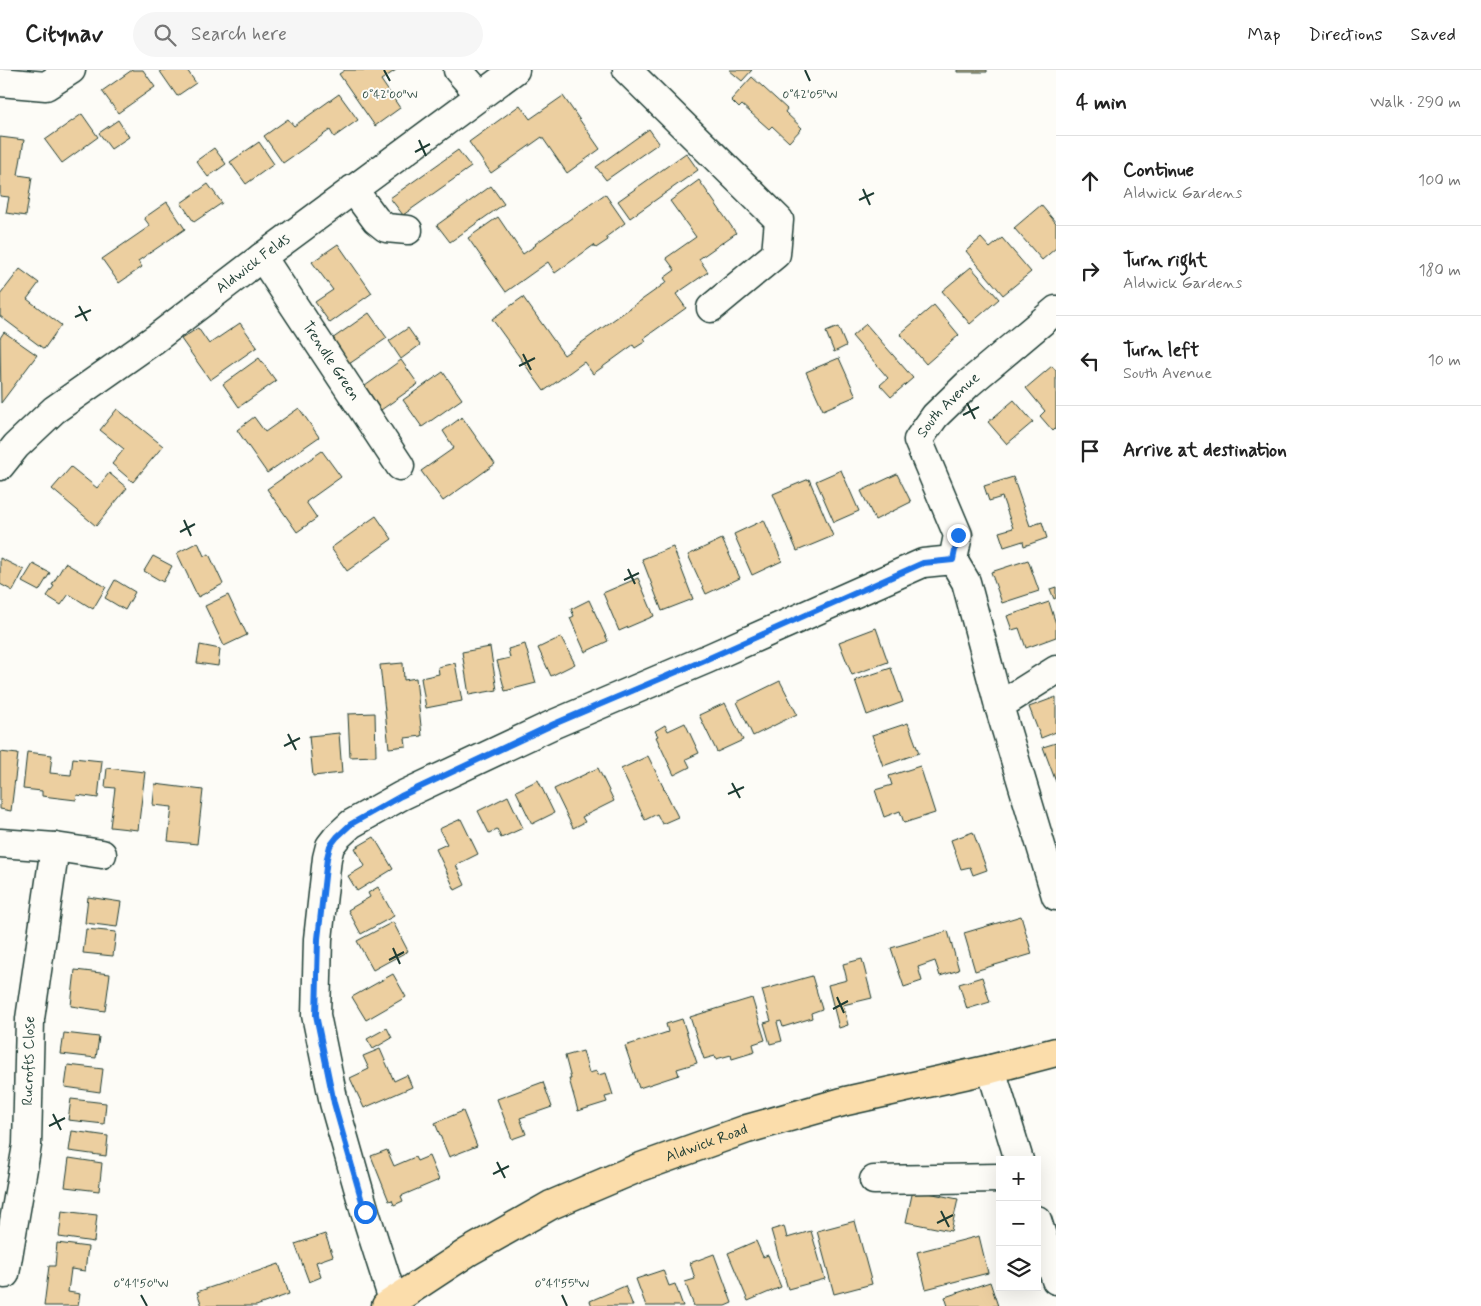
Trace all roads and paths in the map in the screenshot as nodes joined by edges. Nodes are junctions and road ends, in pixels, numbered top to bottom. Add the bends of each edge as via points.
1 (71, 70) edge
2 (458, 70) edge
3 (515, 70) edge
4 (627, 70) edge
5 (0, 82) edge
6 (480, 95) junction
7 (353, 189) junction
8 (408, 230) dead end
9 (262, 256) junction
10 (711, 308) dead end
11 (1056, 310) edge
12 (5, 449) edge
13 (400, 466) dead end
14 (953, 560) junction
15 (1056, 670) edge
16 (999, 706) junction
17 (0, 842) edge
18 (54, 847) junction
19 (102, 854) dead end
20 (1056, 896) edge
21 (1056, 1052) edge
22 (991, 1069) junction
23 (1018, 1156) edge
24 (996, 1178) edge
25 (874, 1180) dead end
26 (1041, 1233) edge
27 (5, 1274) dead end
28 (1056, 1280) edge
29 (389, 1303) edge

1 - 5 street via 46,86
2 - 6 street
3 - 6 street, Aldwick Felds
4 - 10 street via 778,220 776,254
6 - 7 street, Aldwick Felds
7 - 8 street via 386,228
7 - 9 street, Aldwick Felds
9 - 12 street, Aldwick Felds
9 - 13 street, Trendle Green
11 - 14 street, South Avenue via 968,384 935,416 918,440 958,535
14 - 16 street via 966,582
14 - 29 street via 923,563 554,724 401,796 351,824 330,846 318,939 316,1015 334,1103
15 - 16 street
16 - 20 street
17 - 18 street
18 - 19 street
18 - 27 street, Rucrofts Close via 30,1019 27,1144
21 - 22 main road, Aldwick Road
22 - 23 street
22 - 29 main road, Aldwick Road via 756,1126 638,1168 551,1205 468,1252
24 - 25 street
26 - 28 street

